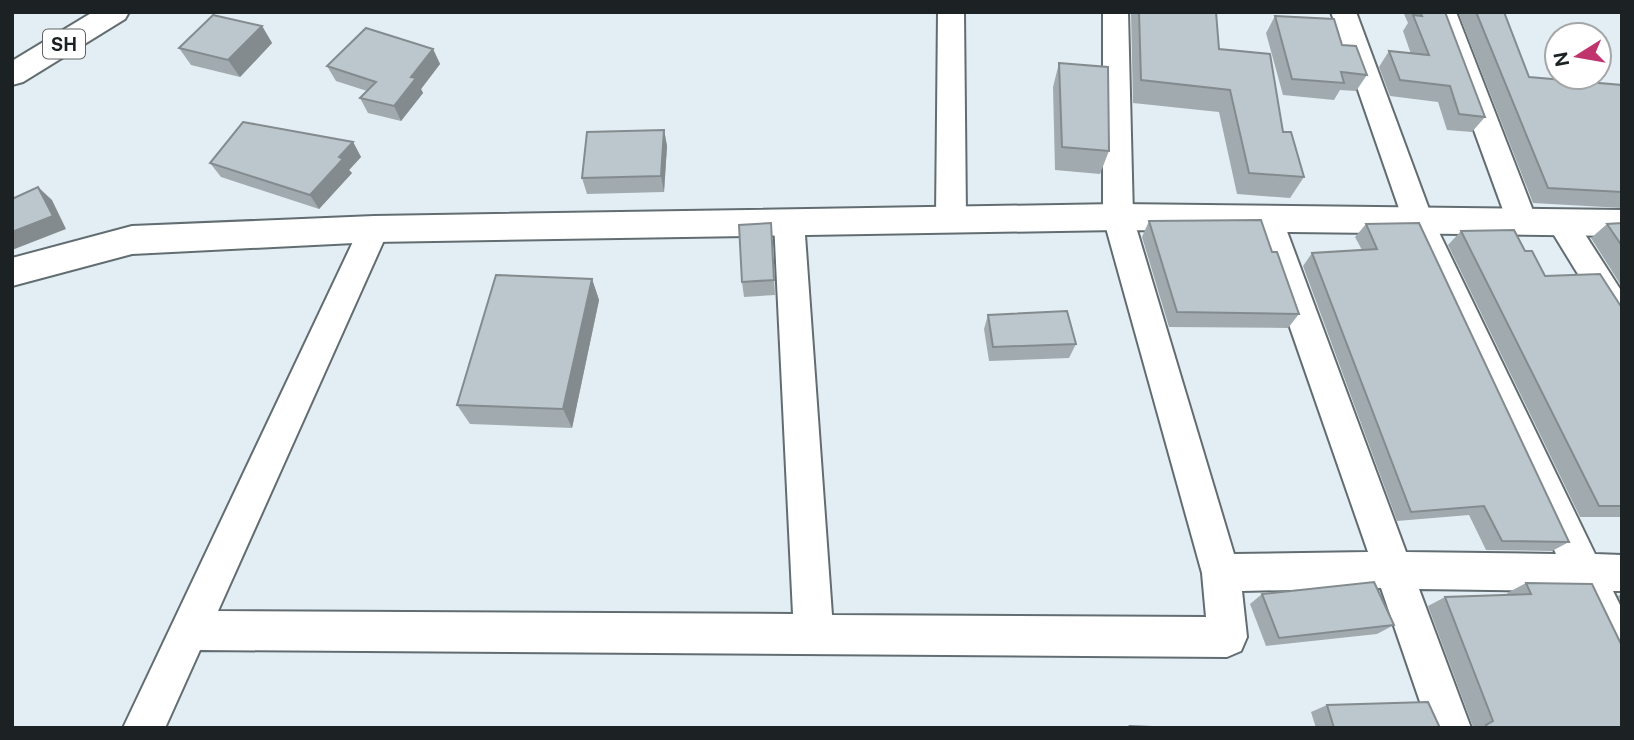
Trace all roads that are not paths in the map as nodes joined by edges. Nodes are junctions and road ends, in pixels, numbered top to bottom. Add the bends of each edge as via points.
1 (85, 12) edge
2 (115, 12) edge
3 (951, 12) edge
4 (1115, 12) edge
5 (1343, 12) edge
6 (1443, 12) edge
7 (12, 53) edge
8 (12, 75) edge
9 (1118, 217) junction
10 (951, 218) junction
11 (1267, 218) junction
12 (1418, 220) junction
13 (789, 221) junction
14 (1521, 221) junction
15 (1562, 222) junction
16 (1622, 223) edge
17 (374, 229) junction
18 (12, 272) edge
19 (1622, 319) edge
20 (1393, 570) junction
21 (1583, 572) junction
22 (1221, 573) junction
23 (1622, 573) edge
24 (189, 630) junction
25 (814, 636) junction
26 (1622, 652) edge
27 (144, 728) edge
28 (1450, 728) edge

1 - 7 street, SH
2 - 8 street, SH
3 - 10 street
4 - 9 street
5 - 12 street
6 - 14 street
9 - 10 street
9 - 11 street
9 - 22 street
10 - 13 street
11 - 12 street
11 - 20 street
12 - 14 street
12 - 21 street
13 - 17 street
13 - 25 street
14 - 15 street
15 - 16 street
15 - 19 street
17 - 18 street via 132,240
17 - 24 street
20 - 21 street
20 - 22 street
20 - 28 street
21 - 23 street
21 - 26 street
22 - 25 street via 1227,637
24 - 25 street
24 - 27 street

